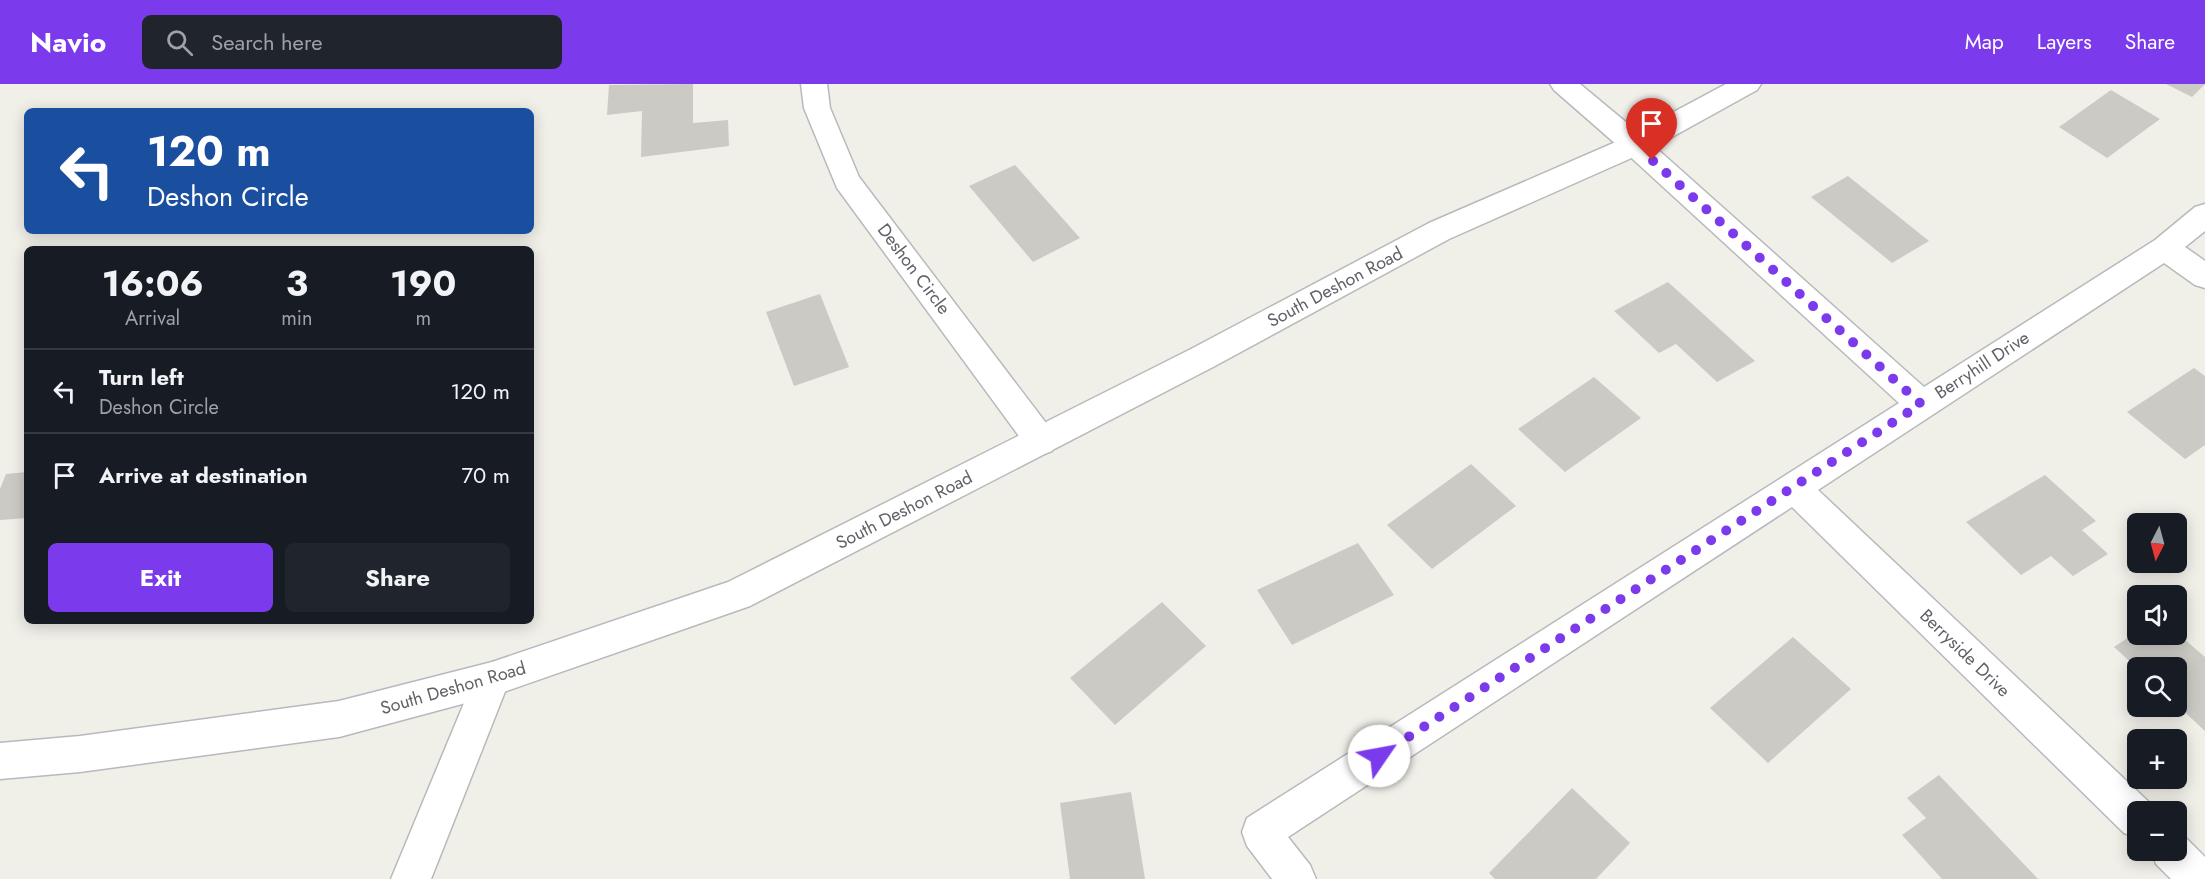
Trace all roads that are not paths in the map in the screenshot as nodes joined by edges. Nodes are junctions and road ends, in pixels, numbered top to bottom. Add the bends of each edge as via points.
1 (814, 84) edge
2 (1563, 84) edge
3 (1748, 84) edge
4 (1635, 145) junction
5 (2205, 215) edge
6 (2165, 248) junction
7 (2205, 277) edge
8 (1921, 404) junction
9 (1041, 441) junction
10 (1793, 487) junction
11 (492, 679) junction
12 (0, 761) edge
13 (2127, 808) edge
14 (2181, 861) edge
15 (411, 879) edge
16 (1296, 879) edge
17 (2199, 879) edge

1 - 9 street, Deshon Circle via 817,108 848,181
2 - 4 street
3 - 4 street, South Deshon Road
4 - 8 street
4 - 9 street, South Deshon Road via 1439,231
5 - 6 street, Berryhill Drive
6 - 7 street
6 - 8 street, Berryhill Drive
8 - 10 street, Berryhill Drive
9 - 11 street, South Deshon Road via 738,595
10 - 13 street, Berryside Drive
10 - 16 street, Berryhill Drive via 1261,832
11 - 12 street, South Deshon Road via 339,719
11 - 15 street
14 - 17 street

